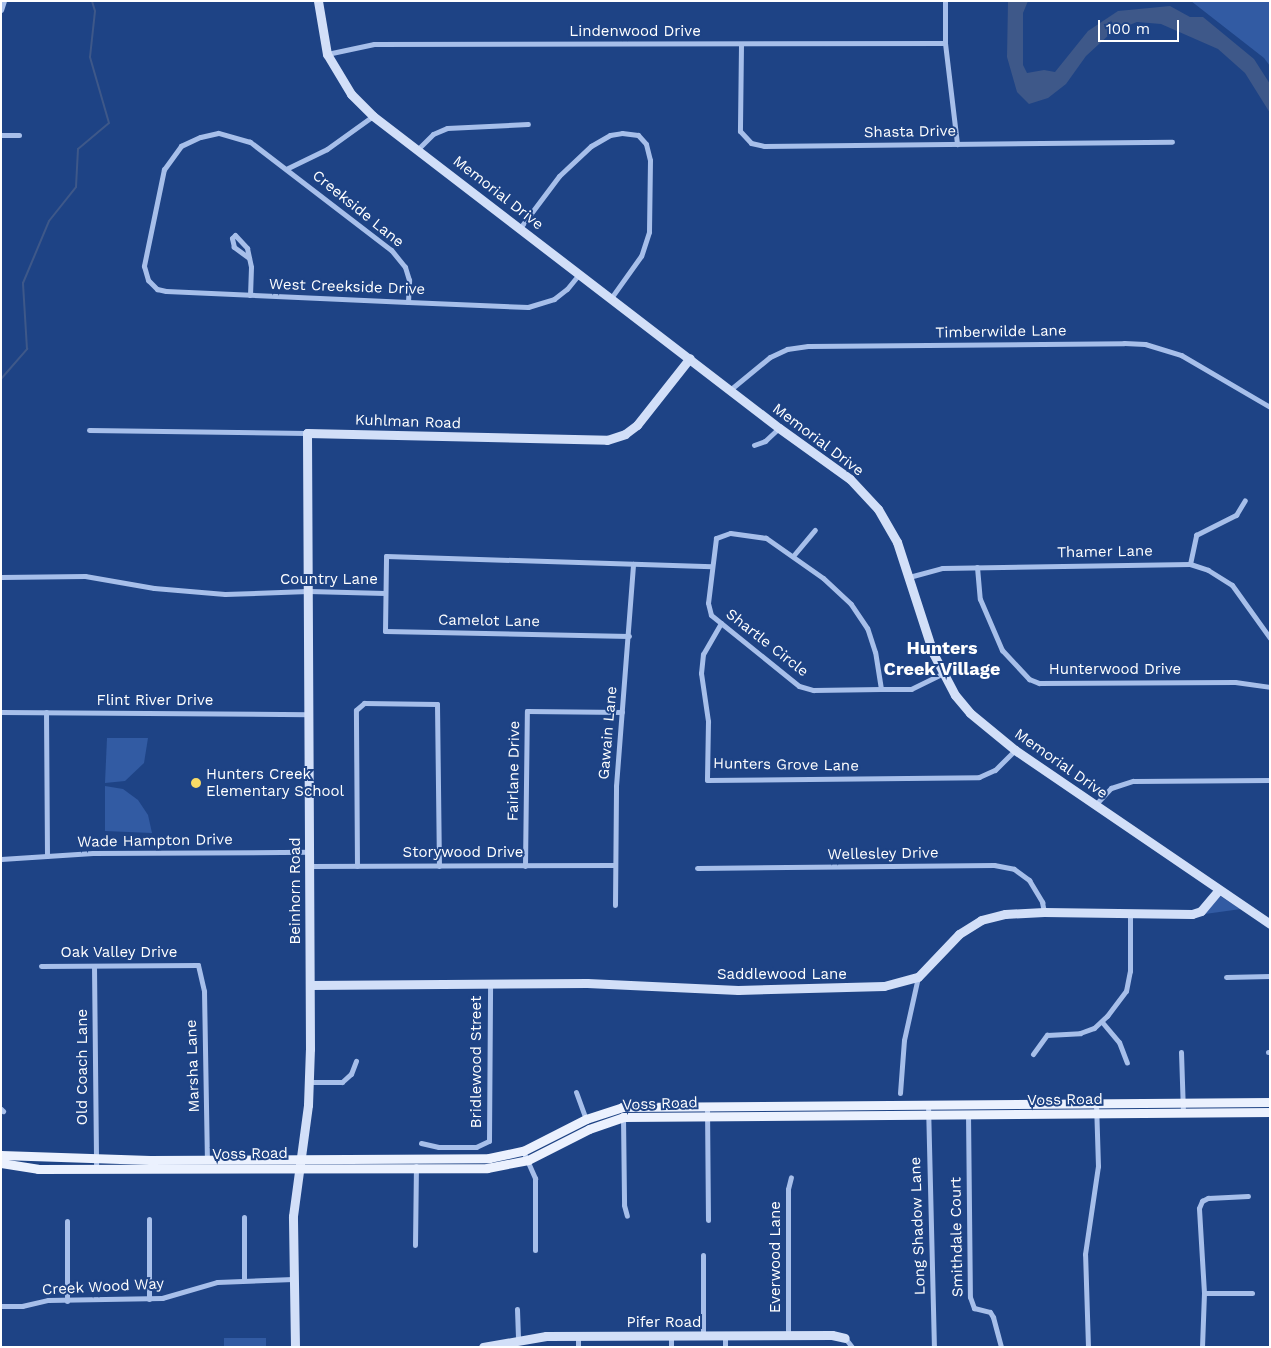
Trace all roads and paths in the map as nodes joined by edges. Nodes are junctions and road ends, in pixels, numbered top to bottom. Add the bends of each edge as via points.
1 (4, 1) edge
2 (318, 1) edge
3 (945, 1) edge
4 (2, 10) edge
5 (945, 43) junction
6 (741, 45) junction
7 (327, 54) junction
8 (373, 116) junction
9 (528, 124) dead end
10 (1, 135) edge
11 (19, 135) dead end
12 (1172, 142) dead end
13 (957, 144) junction
14 (418, 149) junction
15 (288, 168) junction
16 (520, 228) junction
17 (148, 240) joint
18 (249, 258) dead end
19 (579, 274) junction
20 (250, 295) junction
21 (611, 298) junction
22 (408, 302) junction
23 (690, 358) junction
24 (731, 389) junction
25 (1270, 407) edge
26 (779, 428) junction
27 (89, 430) dead end
28 (306, 433) junction
29 (754, 445) dead end
30 (1246, 500) dead end
31 (815, 530) dead end
32 (793, 556) junction
33 (633, 564) junction
34 (1190, 564) junction
35 (712, 566) junction
36 (977, 567) junction
37 (1, 577) edge
38 (909, 577) junction
39 (308, 591) junction
40 (385, 593) junction
41 (721, 623) junction
42 (629, 636) junction
43 (1270, 638) edge
44 (942, 674) junction
45 (1270, 687) edge
46 (880, 689) junction
47 (1, 712) edge
48 (46, 712) junction
49 (622, 712) junction
50 (308, 714) junction
51 (1015, 750) junction
52 (1270, 780) edge
53 (1096, 804) junction
54 (310, 852) junction
55 (46, 856) junction
56 (1, 859) edge
57 (615, 865) junction
58 (310, 866) junction
59 (357, 866) junction
60 (439, 866) junction
61 (525, 866) junction
62 (697, 868) dead end
63 (1218, 891) junction
64 (615, 905) dead end
65 (1044, 912) junction
66 (1130, 912) junction
67 (1270, 924) edge
68 (198, 965) joint
69 (40, 966) dead end
70 (94, 966) junction
71 (1270, 976) edge
72 (918, 977) junction
73 (1226, 977) dead end
74 (490, 982) junction
75 (310, 985) junction
76 (1102, 1022) junction
77 (1181, 1052) dead end
78 (1033, 1054) dead end
79 (356, 1061) dead end
80 (1127, 1063) dead end
81 (309, 1082) junction
82 (576, 1092) dead end
83 (900, 1093) dead end
84 (1183, 1102) junction
85 (1270, 1102) edge
86 (1034, 1103) junction
87 (928, 1104) junction
88 (967, 1104) junction
89 (838, 1105) junction
90 (638, 1106) junction
91 (768, 1106) junction
92 (1096, 1108) junction
93 (707, 1111) junction
94 (1270, 1112) edge
95 (1183, 1113) junction
96 (1034, 1114) junction
97 (838, 1115) junction
98 (928, 1115) junction
99 (968, 1115) junction
100 (638, 1116) junction
101 (768, 1116) junction
102 (623, 1117) junction
103 (586, 1119) junction
104 (421, 1142) dead end
105 (524, 1151) junction
106 (1, 1155) edge
107 (96, 1159) junction
108 (528, 1160) junction
109 (416, 1162) junction
110 (1, 1163) edge
111 (299, 1163) junction
112 (207, 1164) junction
113 (14, 1167) junction
114 (1, 1169) edge
115 (96, 1169) junction
116 (791, 1177) dead end
117 (1248, 1196) dead end
118 (627, 1216) dead end
119 (244, 1217) dead end
120 (149, 1219) dead end
121 (66, 1220) dead end
122 (708, 1220) dead end
123 (415, 1245) dead end
124 (536, 1250) dead end
125 (703, 1255) dead end
126 (293, 1279) junction
127 (244, 1280) junction
128 (1204, 1293) junction
129 (1252, 1293) dead end
130 (150, 1299) junction
131 (67, 1301) junction
132 (1, 1306) edge
133 (516, 1309) dead end
134 (578, 1336) junction
135 (788, 1336) junction
136 (703, 1337) junction
137 (845, 1338) joint
138 (518, 1339) junction
139 (671, 1342) edge
140 (725, 1342) edge
141 (505, 1344) edge
142 (295, 1347) edge
143 (483, 1347) edge
144 (578, 1347) edge
145 (852, 1347) edge
146 (934, 1347) edge
147 (1001, 1347) edge
148 (1088, 1347) edge
149 (1202, 1347) edge

1 - 4 street
2 - 7 street, Memorial Drive
3 - 5 street
5 - 6 street, Lindenwood Drive
5 - 13 street
6 - 7 street, Lindenwood Drive via 374,44
6 - 13 street, Shasta Drive via 740,131 751,143 764,146
7 - 8 street, Memorial Drive via 351,94
8 - 14 street, Memorial Drive
8 - 15 street via 327,148
9 - 14 street via 447,128 433,134
10 - 11 street
12 - 13 street, Shasta Drive
14 - 16 street, Memorial Drive
15 - 17 street, Creekside Lane via 240,138 218,133 190,141 172,156 164,169
15 - 22 street, Creekside Lane via 398,258 409,280
16 - 19 street, Memorial Drive
16 - 21 street via 559,176 591,146 622,132 638,135 646,144 650,160 649,232 640,256
17 - 20 street, West Creekside Drive via 145,274 157,289
18 - 20 street
19 - 21 street, Memorial Drive
19 - 22 street, West Creekside Drive via 567,290 554,299 528,307
20 - 22 street, West Creekside Drive
21 - 23 street, Memorial Drive
23 - 24 street, Memorial Drive
23 - 28 street, Kuhlman Road via 637,425 625,434 607,440
24 - 25 street, Timberwilde Lane via 770,357 787,349 808,346 1124,343 1145,344 1181,355
24 - 26 street, Memorial Drive
26 - 29 street
26 - 38 street, Memorial Drive via 850,479 878,509 897,542
27 - 28 street, Kuhlman Road
28 - 39 street, Beinhorn Road
30 - 34 street via 1236,515 1196,535
31 - 32 street
32 - 35 street, Shartle Circle via 766,538 730,533 716,538
32 - 46 street, Shartle Circle via 851,604 872,644
33 - 35 street, Country Lane
33 - 40 street, Country Lane via 386,556
33 - 42 street, Gawain Lane
34 - 36 street, Thamer Lane
34 - 43 street, Thamer Lane via 1208,570 1232,585
35 - 41 street, Shartle Circle via 709,609
36 - 38 street, Thamer Lane via 942,568
36 - 45 street, Hunterwood Drive via 982,604 1002,650 1029,679 1039,683 1235,682
37 - 39 street, Country Lane via 85,576 154,588 225,594
38 - 44 street, Memorial Drive
39 - 40 street, Country Lane
39 - 50 street, Beinhorn Road
40 - 42 street, Camelot Lane via 385,631
41 - 46 street, Shartle Circle via 806,689
41 - 51 street, Hunters Grove Lane via 703,654 708,721 707,780 979,777 995,770
42 - 49 street, Gawain Lane
44 - 46 street, Shartle Circle via 921,686
44 - 51 street, Memorial Drive via 970,713
47 - 48 street, Flint River Drive
48 - 50 street, Flint River Drive
48 - 55 street
49 - 57 street, Gawain Lane via 616,786
49 - 61 street, Fairlane Drive via 527,711
50 - 54 street, Beinhorn Road
51 - 53 street, Memorial Drive
52 - 53 street via 1133,781 1111,788
53 - 63 street, Memorial Drive
54 - 55 street, Wade Hampton Drive
54 - 58 street, Beinhorn Road
55 - 56 street, Wade Hampton Drive
57 - 61 street, Storywood Drive
57 - 64 street, Gawain Lane
58 - 59 street, Storywood Drive
58 - 75 street, Beinhorn Road
59 - 60 street, Storywood Drive
59 - 60 street via 356,710 364,703 407,703 437,704 439,708
60 - 61 street, Storywood Drive
62 - 65 street, Wellesley Drive via 994,865 1014,869 1029,880
63 - 66 street via 1200,911 1192,914
63 - 67 street, Memorial Drive
65 - 66 street
65 - 72 street via 1005,914 980,920 959,934
66 - 76 street via 1129,983
68 - 70 street, Oak Valley Drive
68 - 112 street, Marsha Lane via 204,991
69 - 70 street, Oak Valley Drive
70 - 107 street, Old Coach Lane
71 - 73 street
72 - 74 street, Saddlewood Lane via 884,986 848,990
72 - 83 street via 904,1040
74 - 75 street, Saddlewood Lane
74 - 104 street, Bridlewood Street via 489,1141 476,1147 439,1147
75 - 81 street, Beinhorn Road
76 - 78 street via 1080,1033 1047,1035
76 - 80 street via 1119,1042
77 - 84 street
79 - 81 street via 351,1074 342,1082
81 - 111 street, Beinhorn Road
82 - 103 street
84 - 85 main road, Voss Road
84 - 92 main road, Voss Road
84 - 95 street
86 - 88 main road, Voss Road
86 - 92 main road, Voss Road
86 - 96 main road
87 - 88 main road, Voss Road
87 - 89 main road, Voss Road
87 - 98 street, Long Shadow Lane
88 - 99 street
89 - 91 main road, Voss Road
89 - 97 main road
90 - 93 main road, Voss Road
90 - 100 main road
90 - 103 main road, Voss Road via 622,1107
91 - 93 main road, Voss Road
91 - 101 main road
92 - 95 main road, Voss Road
92 - 96 main road, Voss Road
92 - 148 street via 1098,1166 1085,1254
93 - 100 main road, Voss Road
93 - 101 main road, Voss Road
93 - 122 street
94 - 95 main road, Voss Road
96 - 99 main road, Voss Road
97 - 98 main road, Voss Road
97 - 101 main road, Voss Road
98 - 99 main road, Voss Road
98 - 146 street, Long Shadow Lane
99 - 147 street, Smithdale Court via 970,1297 974,1308 990,1312
100 - 102 main road, Voss Road
102 - 108 main road, Voss Road via 589,1129
102 - 118 street via 624,1205
103 - 105 main road, Voss Road
105 - 108 street
105 - 109 main road, Voss Road via 489,1158
106 - 107 main road, Voss Road
107 - 112 main road, Voss Road
107 - 115 street, Old Coach Lane
108 - 109 main road, Voss Road via 487,1168
108 - 124 street via 535,1178
109 - 111 main road, Voss Road
109 - 123 street
110 - 113 main road, Voss Road
111 - 112 main road, Voss Road
111 - 126 street, Beinhorn Road via 293,1216
112 - 115 main road, Voss Road
113 - 114 street
113 - 115 main road, Voss Road
116 - 135 street, Everwood Lane via 788,1189
117 - 128 street via 1202,1201 1199,1208
119 - 127 street
120 - 130 street
121 - 131 street
125 - 136 street
126 - 127 street, Creek Wood Way
126 - 142 street, Beinhorn Road
127 - 130 street, Creek Wood Way via 217,1282 174,1296
128 - 129 street
128 - 149 street
130 - 131 street, Creek Wood Way
131 - 132 street, Creek Wood Way
133 - 138 street
134 - 138 street, Pifer Road
134 - 139 street, Pifer Road
134 - 144 street
135 - 137 street, Pifer Road
135 - 140 street, Pifer Road
136 - 139 street, Pifer Road
136 - 140 street, Pifer Road
137 - 145 street
138 - 141 street, Pifer Road
141 - 143 street, Pifer Road

